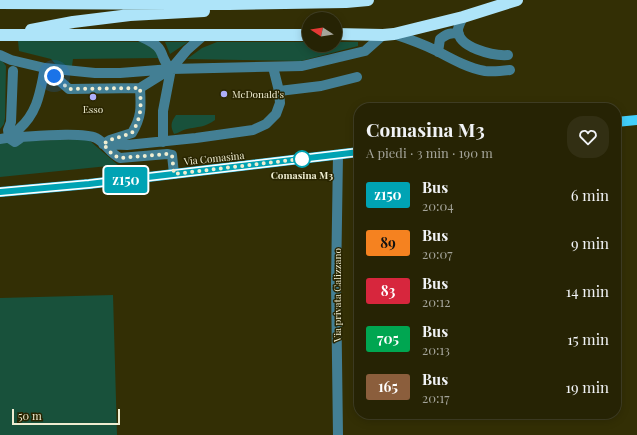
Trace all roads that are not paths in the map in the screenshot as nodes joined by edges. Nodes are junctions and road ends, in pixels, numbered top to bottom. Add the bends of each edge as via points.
1 (368, 0) edge
2 (517, 0) edge
3 (0, 3) edge
4 (294, 3) junction
5 (463, 17) junction
6 (342, 34) edge
7 (389, 34) junction
8 (459, 34) junction
9 (3, 35) edge
10 (204, 35) junction
11 (302, 35) edge
12 (139, 36) junction
13 (438, 52) junction
14 (0, 55) edge
15 (508, 55) dead end
16 (273, 67) junction
17 (45, 68) junction
18 (171, 69) junction
19 (510, 70) dead end
20 (13, 72) dead end
21 (357, 77) dead end
22 (140, 88) junction
23 (279, 91) junction
24 (637, 120) edge
25 (621, 122) edge
26 (4, 139) edge
27 (163, 142) junction
28 (103, 144) junction
29 (354, 153) edge
30 (338, 155) junction
31 (174, 174) junction
32 (0, 192) edge
33 (338, 435) edge

1 - 4 highway
2 - 5 highway
3 - 4 highway
4 - 9 highway via 130,15
5 - 7 highway
5 - 8 street via 458,29
6 - 7 highway
7 - 13 street
7 - 16 street via 365,51 302,66
8 - 13 street via 446,34 440,39
8 - 15 street via 473,47 490,54
9 - 12 highway
10 - 11 highway
10 - 12 highway
10 - 18 street
12 - 18 street via 161,50 164,63
13 - 19 street via 457,62 485,71
14 - 17 street
16 - 18 street
16 - 23 street
17 - 18 street via 95,73
17 - 22 street via 69,89
17 - 26 street via 38,101 31,116 23,126
18 - 22 street
18 - 27 street via 163,111
20 - 26 street via 11,122
21 - 23 street via 321,86
22 - 28 street via 142,111 132,133
23 - 27 street via 280,103 276,114 266,124 253,130
24 - 25 main road
26 - 28 street via 14,142 22,137 87,135 97,138
27 - 28 street
28 - 31 street via 113,155 120,158 172,155
29 - 30 main road, Via Comasina
30 - 31 main road, Via Comasina
30 - 33 street, Via privata Calizzano
31 - 32 main road, Via Comasina

